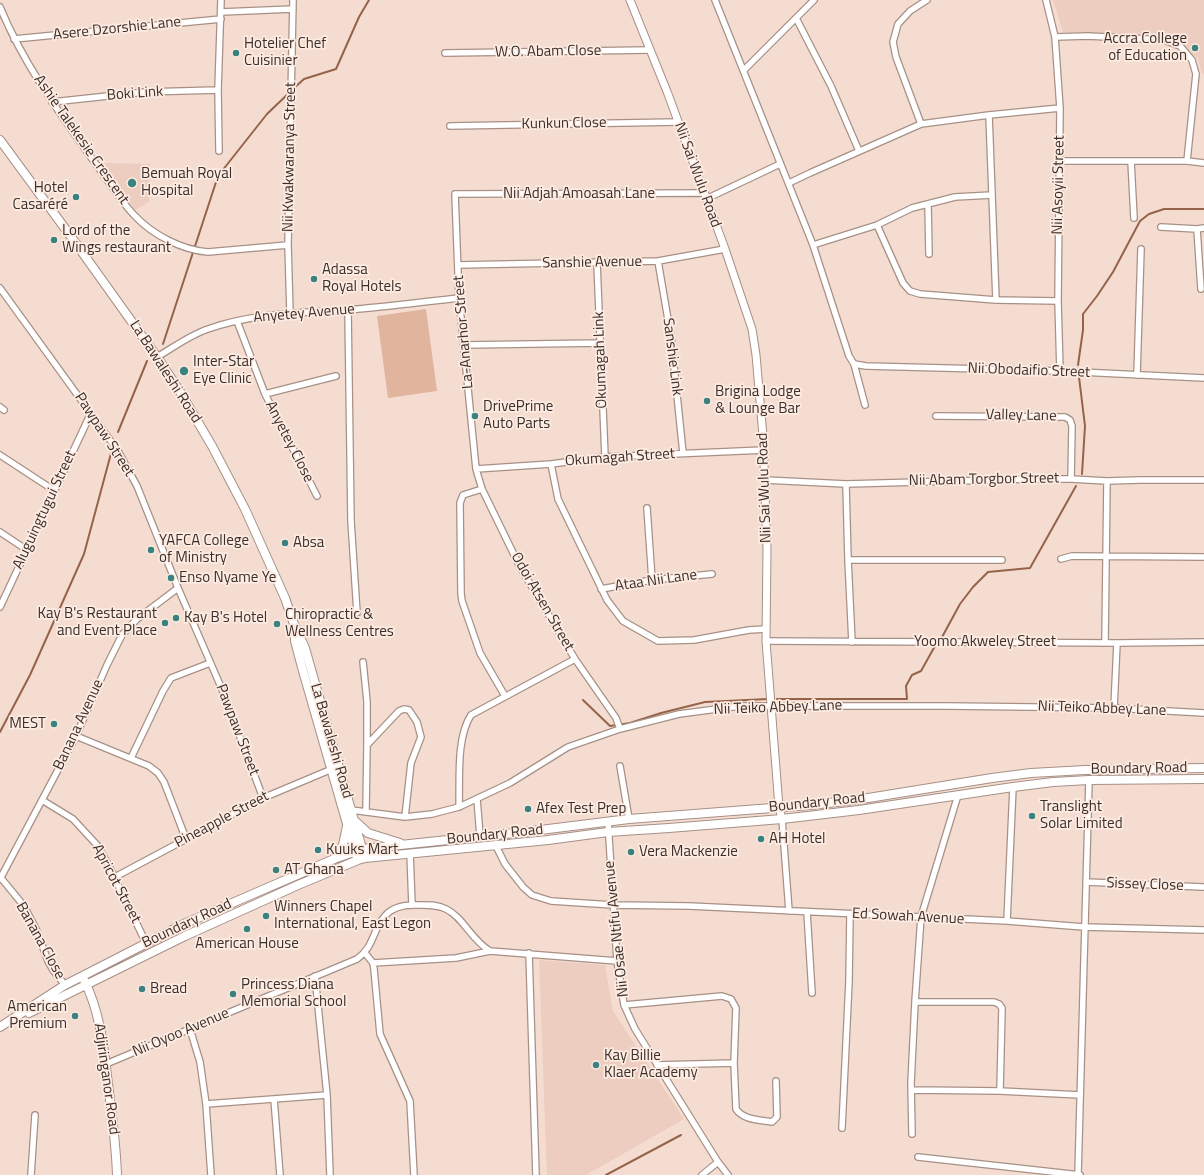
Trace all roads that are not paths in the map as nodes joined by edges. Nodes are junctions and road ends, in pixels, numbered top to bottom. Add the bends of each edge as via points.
1 (221, 0) edge
2 (293, 0) edge
3 (630, 0) edge
4 (715, 0) edge
5 (814, 0) edge
6 (927, 0) edge
7 (1046, 0) edge
8 (0, 7) edge
9 (293, 9) junction
10 (221, 12) junction
11 (796, 18) junction
12 (221, 19) junction
13 (1055, 37) junction
14 (14, 39) junction
15 (650, 50) junction
16 (445, 53) dead end
17 (744, 70) junction
18 (218, 90) junction
19 (52, 102) junction
20 (1060, 108) junction
21 (988, 115) junction
22 (678, 122) junction
23 (921, 124) junction
24 (450, 126) dead end
25 (0, 140) edge
26 (219, 151) dead end
27 (858, 151) junction
28 (1060, 161) junction
29 (1131, 161) junction
30 (1187, 161) junction
31 (1204, 163) edge
32 (780, 164) junction
33 (789, 183) junction
34 (455, 194) joint
35 (992, 195) junction
36 (705, 196) junction
37 (928, 204) junction
38 (1134, 218) dead end
39 (877, 225) junction
40 (1161, 227) dead end
41 (1197, 228) junction
42 (1204, 228) edge
43 (288, 245) junction
44 (813, 245) junction
45 (725, 249) junction
46 (1141, 249) dead end
47 (929, 254) dead end
48 (658, 261) junction
49 (597, 263) junction
50 (458, 265) junction
51 (0, 288) edge
52 (1201, 289) dead end
53 (459, 298) junction
54 (996, 300) junction
55 (1058, 301) junction
56 (348, 310) junction
57 (290, 313) junction
58 (237, 320) junction
59 (600, 343) junction
60 (465, 345) junction
61 (157, 357) junction
62 (854, 364) junction
63 (1060, 371) junction
64 (1137, 375) junction
65 (336, 376) dead end
66 (1204, 378) edge
67 (265, 394) junction
68 (865, 405) dead end
69 (91, 413) junction
70 (936, 416) dead end
71 (764, 450) junction
72 (683, 453) junction
73 (0, 455) edge
74 (605, 457) junction
75 (551, 464) junction
76 (476, 469) junction
77 (1071, 479) junction
78 (765, 480) junction
79 (1204, 480) edge
80 (1106, 482) junction
81 (846, 484) junction
82 (482, 489) junction
83 (55, 491) junction
84 (317, 496) dead end
85 (647, 508) dead end
86 (0, 532) edge
87 (27, 550) junction
88 (1106, 556) junction
89 (1204, 557) edge
90 (1061, 559) dead end
91 (848, 560) junction
92 (1002, 560) dead end
93 (712, 574) dead end
94 (652, 580) junction
95 (178, 588) junction
96 (602, 589) junction
97 (0, 607) edge
98 (357, 613) dead end
99 (294, 624) junction
100 (766, 629) junction
101 (766, 641) junction
102 (852, 642) junction
103 (1105, 642) junction
104 (1204, 642) edge
105 (1117, 643) junction
106 (575, 659) junction
107 (363, 662) dead end
108 (210, 663) junction
109 (505, 696) junction
110 (771, 707) junction
111 (1114, 708) junction
112 (1204, 714) edge
113 (620, 727) junction
114 (76, 736) junction
115 (367, 745) junction
116 (131, 758) junction
117 (620, 766) dead end
118 (1204, 768) edge
119 (332, 769) junction
120 (1204, 779) edge
121 (1089, 780) junction
122 (1013, 787) junction
123 (958, 795) junction
124 (263, 798) junction
125 (477, 799) junction
126 (42, 800) junction
127 (459, 807) junction
128 (779, 807) junction
129 (351, 810) junction
130 (366, 812) junction
131 (405, 817) junction
132 (630, 819) junction
133 (782, 819) junction
134 (351, 822) junction
135 (608, 822) junction
136 (608, 832) junction
137 (480, 836) junction
138 (186, 839) junction
139 (495, 844) junction
140 (404, 845) junction
141 (358, 850) junction
142 (410, 853) junction
143 (334, 859) junction
144 (361, 859) junction
145 (114, 877) junction
146 (0, 878) edge
147 (1086, 882) junction
148 (1203, 887) edge
149 (412, 905) junction
150 (612, 905) junction
151 (789, 911) junction
152 (807, 912) junction
153 (850, 914) junction
154 (921, 917) junction
155 (1006, 921) junction
156 (1084, 927) junction
157 (1204, 930) edge
158 (146, 943) junction
159 (490, 951) junction
160 (365, 953) junction
161 (529, 953) junction
162 (617, 961) junction
163 (373, 963) junction
164 (82, 975) junction
165 (315, 976) junction
166 (86, 984) junction
167 (65, 985) junction
168 (812, 993) dead end
169 (915, 1002) junction
170 (624, 1005) junction
171 (15, 1018) junction
172 (0, 1027) edge
173 (190, 1029) junction
174 (734, 1063) junction
175 (106, 1064) junction
176 (657, 1065) junction
177 (776, 1081) dead end
178 (912, 1090) junction
179 (1000, 1091) junction
180 (327, 1095) junction
181 (1080, 1095) junction
182 (274, 1099) junction
183 (206, 1104) junction
184 (35, 1115) dead end
185 (842, 1128) dead end
186 (912, 1134) dead end
187 (918, 1157) dead end
188 (718, 1162) junction
189 (31, 1175) edge
190 (117, 1175) edge
191 (211, 1175) edge
192 (280, 1175) edge
193 (330, 1175) edge
194 (414, 1175) edge
195 (536, 1175) edge
196 (702, 1175) edge
197 (728, 1175) edge
198 (1078, 1175) edge
199 (1081, 1175) edge

1 - 10 street
2 - 9 street, Nii Kwakwaranya Street
3 - 15 street, Nii Sai Wulu Road
4 - 17 street
5 - 11 street
6 - 23 street via 910,11 898,24 893,42 896,57
7 - 13 street, Nii Asoyii Street
8 - 14 street, Ashie Talekesie Crescent
9 - 10 street
9 - 43 street, Nii Kwakwaranya Street
10 - 12 street
11 - 17 street
11 - 27 street via 831,86
12 - 14 street, Asere Dzorshie Lane
12 - 18 street
13 - 20 street, Nii Asoyii Street
13 - 30 street via 1164,40 1180,46 1192,60 1196,74
14 - 19 street, Ashie Talekesie Crescent
15 - 16 street, W.O. Abam Close
15 - 22 street, Nii Sai Wulu Road
17 - 32 street
18 - 19 street, Boki Link via 145,92
18 - 26 street
19 - 43 street, Ashie Talekesie Crescent via 135,216 154,232 196,251
20 - 21 street
20 - 28 street, Nii Asoyii Street
21 - 23 street
21 - 35 street
22 - 24 street, Kunkun Close
22 - 36 street, Nii Sai Wulu Road
23 - 27 street
25 - 61 main road, La Bawaleshi Road
27 - 33 street
28 - 29 street
28 - 55 street, Nii Asoyii Street
29 - 30 street
29 - 38 street
30 - 31 street
32 - 33 street
32 - 36 street
33 - 44 street
34 - 36 street, Nii Adjah Amoasah Lane
34 - 50 street, La-Anarhor Street
35 - 37 street via 955,197
35 - 54 street
36 - 45 street, Nii Sai Wulu Road
37 - 39 street via 912,208
37 - 47 street
39 - 44 street
39 - 54 street via 902,283 910,291
40 - 41 street
41 - 42 street
41 - 52 street
43 - 57 street, Nii Kwakwaranya Street
44 - 62 street via 849,356
45 - 48 street, Sanshie Avenue
45 - 71 street, Nii Sai Wulu Road via 752,329
46 - 64 street
48 - 49 street, Sanshie Avenue
48 - 72 street, Sanshie Link via 671,337
49 - 50 street, Sanshie Avenue
49 - 59 street, Okumagah Link
50 - 53 street, La-Anarhor Street
51 - 69 street, Pawpaw Street
53 - 56 street, Anyetey Avenue
53 - 60 street, La-Anarhor Street
54 - 55 street
55 - 63 street, Nii Asoyii Street
56 - 57 street, Anyetey Avenue
56 - 98 street via 351,521
57 - 58 street, Anyetey Avenue
58 - 61 street, Anyetey Avenue via 207,329
58 - 67 street, Anyetey Close
59 - 60 street
59 - 74 street, Okumagah Link
60 - 76 street, La-Anarhor Street
61 - 99 main road, La Bawaleshi Road via 212,446 241,502 283,593
62 - 63 street, Nii Obodaifio Street
62 - 68 street
63 - 64 street, Nii Obodaifio Street
64 - 66 street, Nii Obodaifio Street
65 - 67 street
67 - 84 street, Anyetey Close
69 - 83 street, Aluguingtugui Street
69 - 95 street, Pawpaw Street via 118,451 137,486
70 - 77 street, Valley Lane via 1065,417 1070,420 1072,426
71 - 72 street, Okumagah Street
71 - 78 street, Nii Sai Wulu Road
72 - 74 street, Okumagah Street
73 - 83 street
74 - 75 street, Okumagah Street
75 - 76 street, Okumagah Street
75 - 96 street via 558,500
76 - 82 street, Odoi Atsen Street
77 - 80 street, Nii Abam Torgbor Street
77 - 81 street, Nii Abam Torgbor Street
78 - 81 street, Nii Abam Torgbor Street
78 - 100 street, Nii Sai Wulu Road
79 - 80 street, Nii Abam Torgbor Street
80 - 88 street
81 - 91 street
82 - 106 street, Odoi Atsen Street via 520,567
82 - 109 street via 463,495 460,503 461,593 480,653
83 - 87 street, Aluguingtugui Street
85 - 94 street
86 - 87 street
87 - 97 street, Aluguingtugui Street
88 - 89 street
88 - 90 street via 1072,556
88 - 103 street
91 - 92 street
91 - 102 street
93 - 94 street, Ataa Nii Lane
94 - 96 street, Ataa Nii Lane
95 - 108 street, Pawpaw Street
95 - 114 street, Banana Avenue via 136,619 122,635
96 - 100 street via 624,622 658,641 694,640
99 - 119 main road, La Bawaleshi Road via 295,641
99 - 129 main road, La Bawaleshi Road via 305,648
100 - 101 street, Nii Sai Wulu Road
101 - 102 street, Yoomo Akweley Street
101 - 110 street, Nii Sai Wulu Road
102 - 103 street, Yoomo Akweley Street
103 - 105 street, Yoomo Akweley Street
104 - 105 street, Yoomo Akweley Street
105 - 111 street
106 - 109 street
106 - 113 street, Odoi Atsen Street
107 - 115 street via 367,701
108 - 116 street via 171,678
108 - 124 street, Pawpaw Street
109 - 127 street via 471,715 467,721 461,756
110 - 111 street, Nii Teiko Abbey Lane
110 - 113 street, Nii Teiko Abbey Lane via 740,706 679,714
110 - 128 street, Nii Sai Wulu Road
111 - 112 street, Nii Teiko Abbey Lane
113 - 125 street, Nii Teiko Abbey Lane via 568,747 510,783
114 - 116 street
114 - 126 street, Banana Avenue
115 - 130 street
115 - 131 street via 399,711 409,710 417,722 421,737 411,763
116 - 138 street via 150,766 158,773 164,782
117 - 132 street
118 - 128 main road, Boundary Road via 1031,773 862,799
119 - 124 street, Pineapple Street
119 - 134 main road, La Bawaleshi Road
120 - 121 main road, Boundary Road
121 - 122 main road, Boundary Road
121 - 147 street
122 - 123 main road, Boundary Road
122 - 155 street
123 - 133 main road, Boundary Road
123 - 154 street
124 - 138 street, Pineapple Street
125 - 127 street, Nii Teiko Abbey Lane
125 - 137 street
126 - 145 street, Apricot Street via 73,819 86,832 97,845
126 - 146 street, Banana Avenue
127 - 131 street, Nii Teiko Abbey Lane
128 - 132 main road, Boundary Road
128 - 133 street, Nii Sai Wulu Road
129 - 130 street, Nii Teiko Abbey Lane
129 - 134 main road, La Bawaleshi Road
130 - 131 street, Nii Teiko Abbey Lane
132 - 135 main road, Boundary Road
133 - 136 main road, Boundary Road
133 - 151 street
134 - 140 main road via 368,834
134 - 141 main road, La Bawaleshi Road
134 - 143 main road via 343,845
135 - 136 street, Nii Osae Ntifu Avenue
135 - 137 main road, Boundary Road
136 - 139 main road, Boundary Road
136 - 150 street, Nii Osae Ntifu Avenue
137 - 140 main road, Boundary Road
138 - 145 street, Pineapple Street
139 - 142 main road, Boundary Road
139 - 150 street, Ed Sowah Avenue via 505,864 523,888 532,895 551,901
140 - 141 main road, Boundary Road
141 - 143 main road, Boundary Road
141 - 144 main road, La Bawaleshi Road
142 - 144 main road, Boundary Road
142 - 149 street
143 - 158 main road, Boundary Road
144 - 166 main road, Boundary Road via 235,913
145 - 158 street, Apricot Street
146 - 167 street, Banana Close via 24,906 48,961
147 - 148 street, Sissey Close
147 - 156 street
149 - 159 street via 431,905 446,909
149 - 160 street via 398,907 385,915
150 - 151 street, Ed Sowah Avenue
150 - 162 street, Nii Osae Ntifu Avenue
151 - 152 street, Ed Sowah Avenue
152 - 153 street, Ed Sowah Avenue
152 - 168 street
153 - 154 street, Ed Sowah Avenue
153 - 185 street
154 - 155 street, Ed Sowah Avenue
154 - 169 street
155 - 156 street, Ed Sowah Avenue
156 - 157 street, Ed Sowah Avenue
156 - 181 street
158 - 164 main road, Boundary Road
159 - 161 street
159 - 163 street via 456,958
160 - 163 street
160 - 165 street, Nii Oyoo Avenue via 357,959
161 - 162 street
161 - 195 street
162 - 170 street, Nii Osae Ntifu Avenue
163 - 194 street via 380,1034 410,1101
164 - 166 main road, Adjiringanor Road
164 - 167 main road, Boundary Road
165 - 173 street, Nii Oyoo Avenue
165 - 180 street
166 - 171 main road, Boundary Road
166 - 175 main road, Adjiringanor Road via 97,1015
167 - 171 main road, Boundary Road
169 - 178 street
169 - 179 street via 999,1004 1002,1008
170 - 174 street via 722,996 731,999 736,1008
170 - 176 street, Nii Osae Ntifu Avenue via 635,1030
171 - 172 main road, Boundary Road
173 - 175 street, Nii Oyoo Avenue
173 - 183 street via 200,1062
174 - 176 street
174 - 177 street via 736,1109 744,1117 772,1122 775,1120
175 - 190 main road, Adjiringanor Road via 115,1133
176 - 188 street, Nii Osae Ntifu Avenue
178 - 179 street
178 - 186 street
179 - 181 street
180 - 182 street
180 - 193 street
181 - 198 street
182 - 183 street
182 - 192 street
183 - 191 street
184 - 189 street
187 - 198 street
188 - 196 street
188 - 197 street, Nii Osae Ntifu Avenue
198 - 199 street

